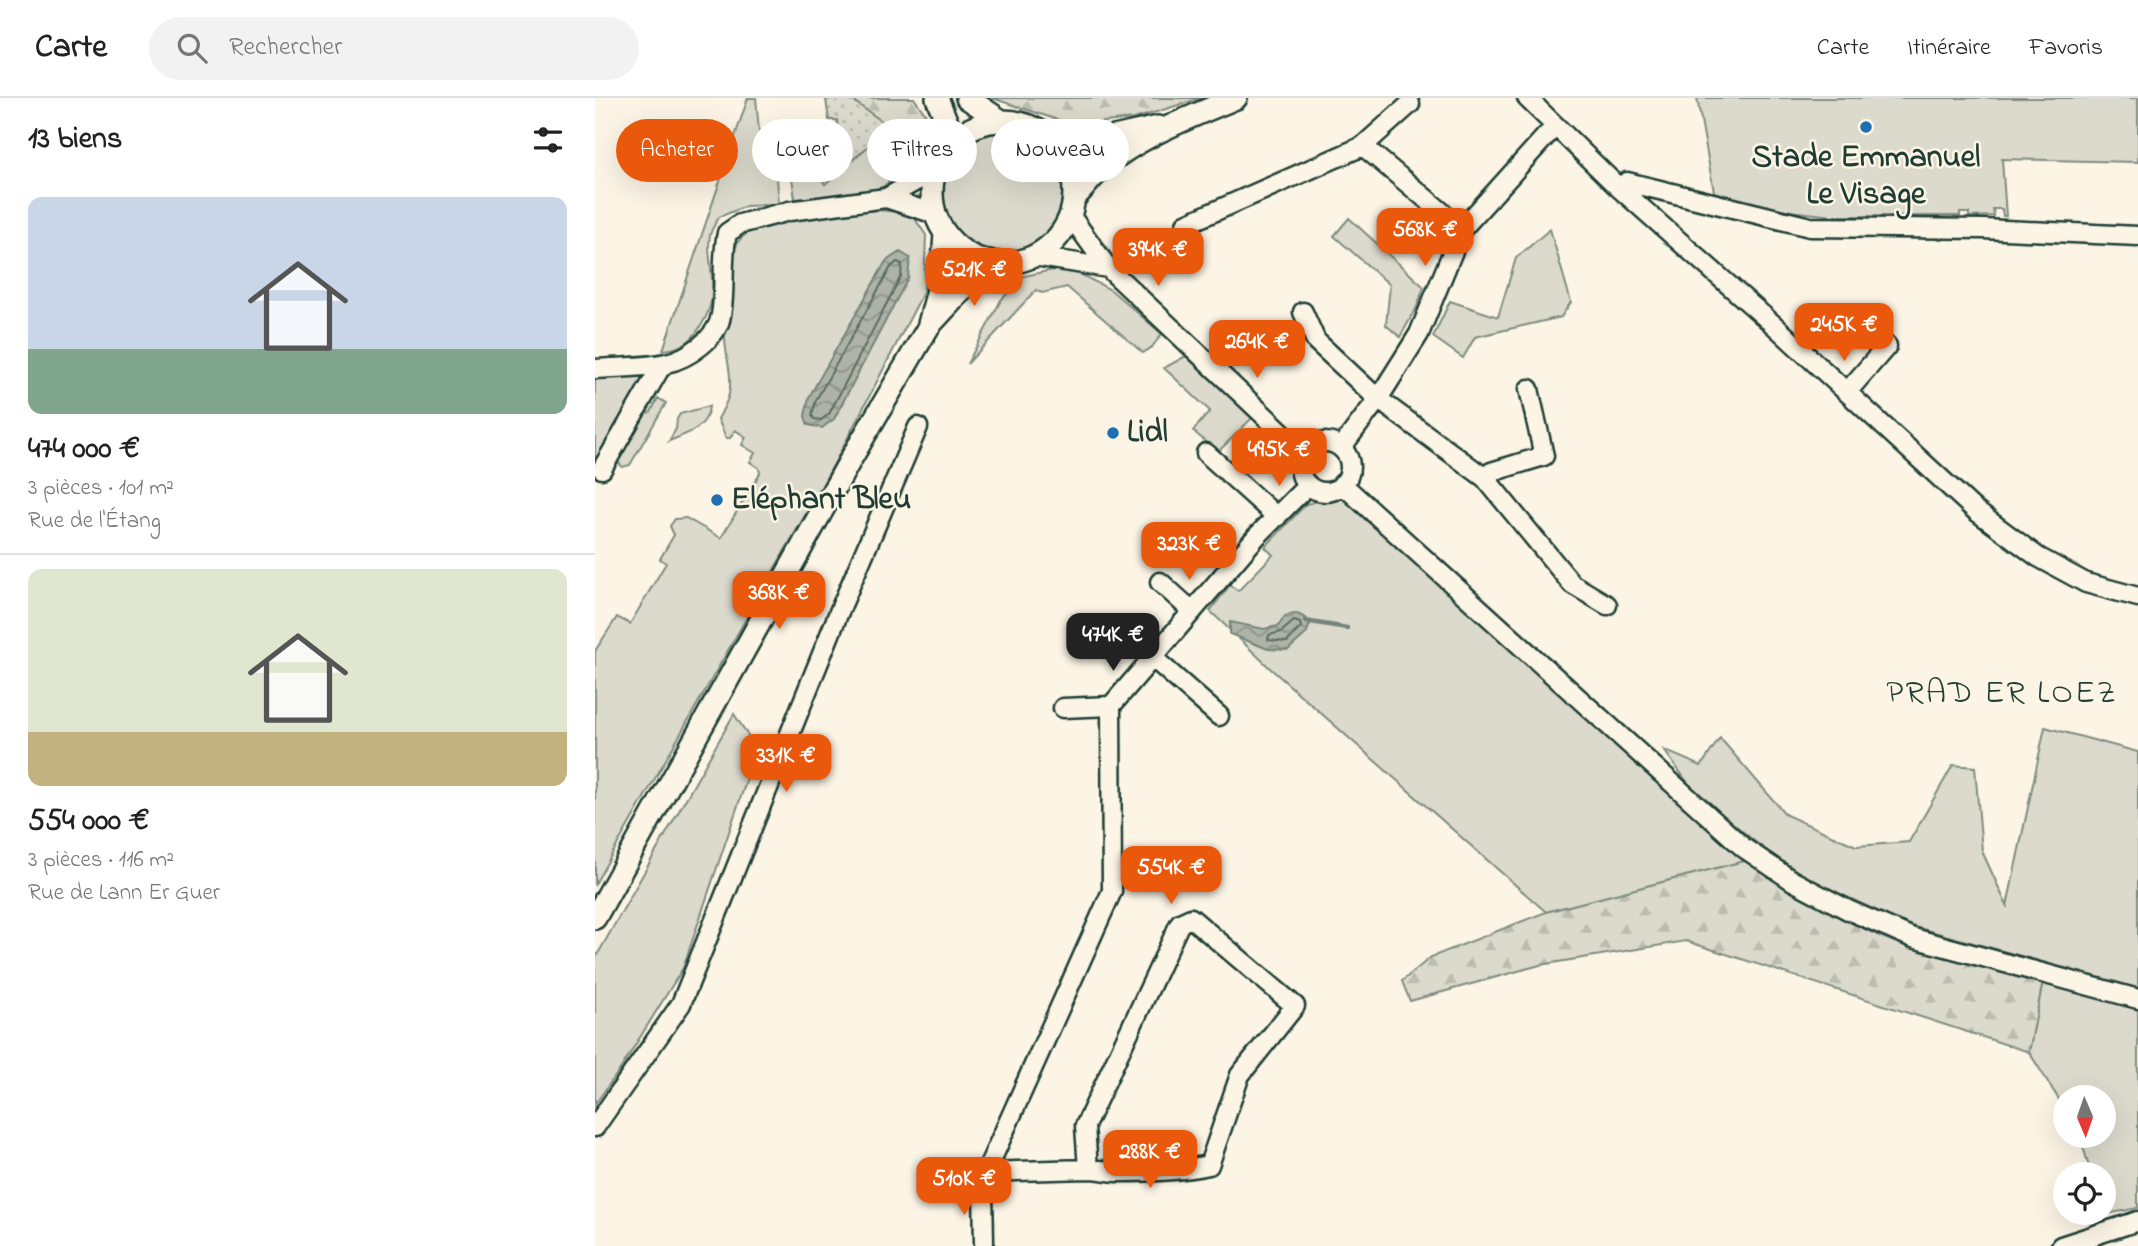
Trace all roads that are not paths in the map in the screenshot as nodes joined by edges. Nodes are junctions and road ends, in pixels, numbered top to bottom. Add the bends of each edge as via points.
1 (937, 98) edge
2 (967, 98) edge
3 (1236, 98) edge
4 (1527, 98) edge
5 (1410, 104) dead end
6 (946, 119) edge
7 (998, 119) edge
8 (1174, 124) junction
9 (1555, 126) junction
10 (1129, 133) edge
11 (1363, 146) junction
12 (915, 182) edge
13 (933, 182) edge
14 (1071, 182) edge
15 (1618, 187) junction
16 (886, 198) junction
17 (1072, 207) junction
18 (935, 214) junction
19 (1186, 224) dead end
20 (1461, 229) junction
21 (945, 234) junction
22 (2138, 236) edge
23 (1034, 256) junction
24 (989, 261) junction
25 (1108, 268) junction
26 (1303, 312) dead end
27 (1865, 325) dead end
28 (929, 326) junction
29 (666, 363) junction
30 (595, 369) edge
31 (1528, 389) dead end
32 (1847, 392) junction
33 (1378, 399) junction
34 (918, 427) dead end
35 (1341, 448) junction
36 (1206, 453) dead end
37 (1304, 453) junction
38 (602, 469) dead end
39 (1485, 478) junction
40 (1342, 484) junction
41 (1308, 485) junction
42 (1277, 517) junction
43 (1160, 582) dead end
44 (2138, 597) edge
45 (1607, 605) dead end
46 (1192, 611) junction
47 (1151, 657) junction
48 (1111, 706) junction
49 (1063, 708) dead end
50 (1219, 716) dead end
51 (595, 918) edge
52 (2138, 999) edge
53 (595, 1127) edge
54 (1088, 1169) junction
55 (986, 1172) junction
56 (2138, 1221) edge
57 (984, 1243) dead end
58 (2061, 1246) edge

1 - 6 main road
2 - 7 main road
3 - 8 main road
4 - 9 street
5 - 11 street
8 - 10 main road
8 - 17 main road via 1097,173
9 - 15 street
9 - 20 street
11 - 19 street
11 - 20 street
12 - 16 street
13 - 18 main road
14 - 17 main road
15 - 22 street via 1627,182 1810,227
15 - 32 street
16 - 18 street
16 - 29 street via 789,211 740,224 727,233 721,318 696,349
17 - 23 main road via 1056,239
17 - 25 street
18 - 21 main road
20 - 33 street via 1419,334
21 - 24 main road via 965,252
21 - 28 main road
23 - 24 main road via 1012,262
23 - 25 street
24 - 28 main road
25 - 37 street
26 - 33 street via 1316,341
27 - 32 street via 1887,346
28 - 51 main road
29 - 30 street
29 - 38 street
31 - 39 street via 1544,456 1491,472
32 - 44 street via 1976,511 2038,557 2086,583
33 - 35 street
33 - 39 street
34 - 53 street via 681,1004
35 - 37 street via 1321,442
35 - 40 street via 1349,462
36 - 42 street
37 - 41 street via 1300,473
39 - 45 street via 1572,584
40 - 41 street via 1328,491
40 - 52 street via 1744,848 1793,881 1913,938
41 - 42 street
42 - 46 street
43 - 46 street
46 - 47 street
47 - 48 street
47 - 50 street
48 - 49 street
48 - 55 street via 1112,891
54 - 54 street via 1117,1172 1209,1166 1240,1075 1295,1006 1191,918 1179,923 1085,1126
54 - 55 street
55 - 57 street
56 - 58 street

